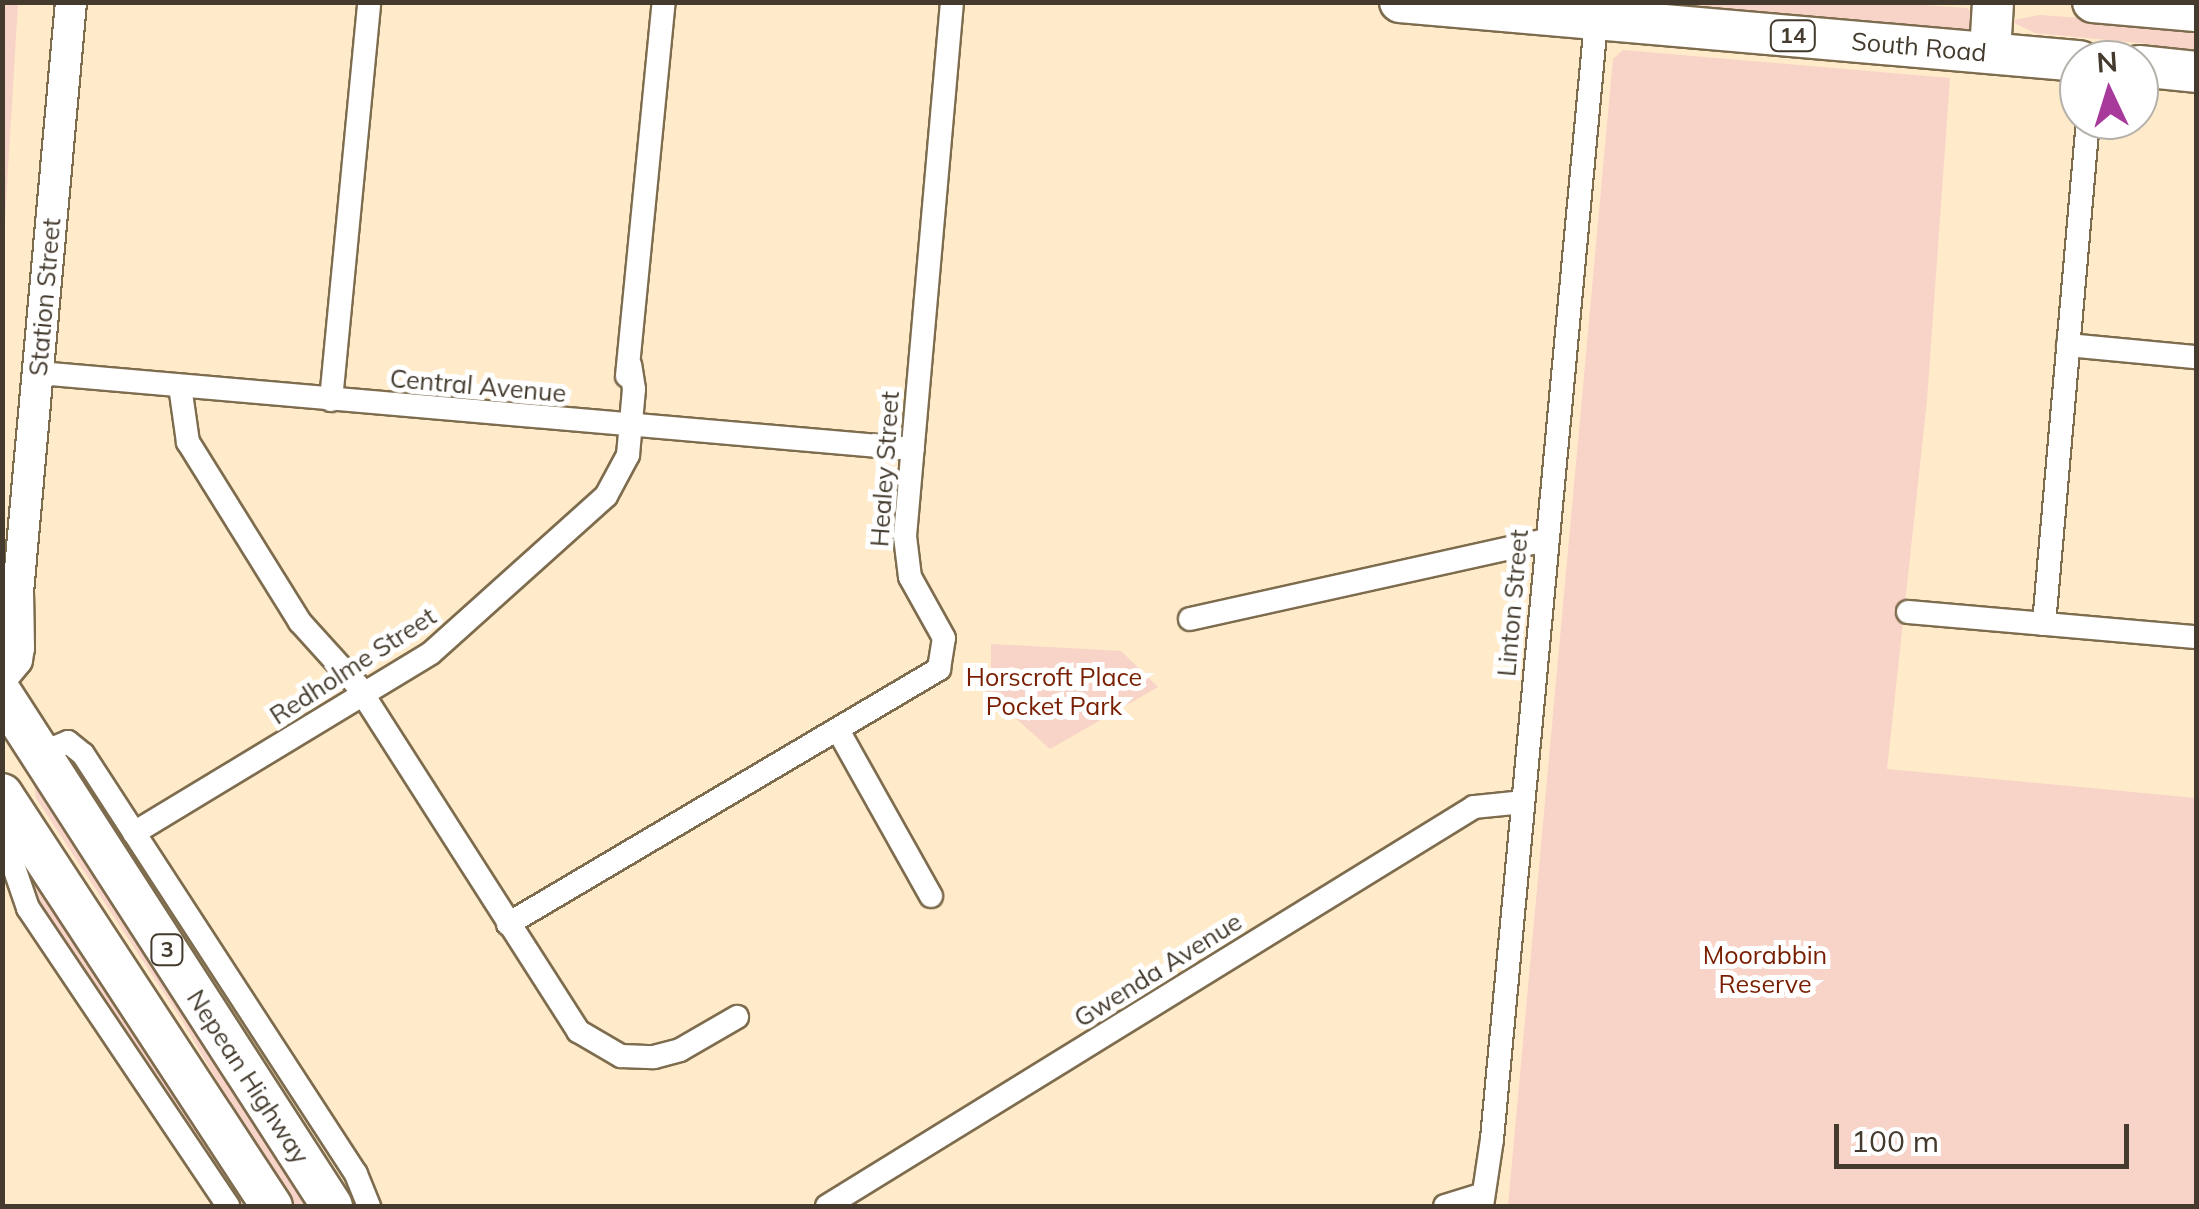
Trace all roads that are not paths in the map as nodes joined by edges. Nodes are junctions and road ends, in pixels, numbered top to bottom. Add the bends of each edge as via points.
1 (71, 2) edge
2 (369, 2) edge
3 (664, 2) edge
4 (952, 2) edge
5 (1400, 2) edge
6 (1994, 2) edge
7 (2093, 2) edge
8 (2138, 4) edge
9 (2196, 10) edge
10 (1597, 11) edge
11 (1990, 54) junction
12 (2059, 59) edge
13 (2159, 68) edge
14 (2196, 72) edge
15 (2086, 140) edge
16 (2068, 346) junction
17 (2196, 357) edge
18 (39, 373) junction
19 (180, 386) junction
20 (331, 400) junction
21 (625, 426) junction
22 (913, 449) junction
23 (1546, 540) junction
24 (18, 592) junction
25 (1908, 612) dead end
26 (1190, 619) dead end
27 (2, 621) edge
28 (2044, 624) junction
29 (2196, 637) edge
30 (2, 678) edge
31 (2, 694) edge
32 (361, 695) junction
33 (839, 732) junction
34 (40, 752) junction
35 (2, 778) edge
36 (1523, 802) junction
37 (10, 806) edge
38 (134, 833) junction
39 (931, 896) dead end
40 (508, 924) junction
41 (736, 1017) dead end
42 (1481, 1201) edge
43 (228, 1206) edge
44 (272, 1206) edge
45 (332, 1206) edge
46 (369, 1206) edge
47 (827, 1206) edge
48 (1446, 1206) edge

1 - 18 main road, Station Street
2 - 20 street
3 - 21 street, Redholme Street
4 - 22 street, Healey Street
5 - 10 highway, South Road / 14
6 - 11 highway
7 - 8 highway
8 - 9 highway
10 - 11 highway, South Road / 14
10 - 23 street, Linton Street
11 - 12 highway, South Road / 14
13 - 14 highway
15 - 16 street
16 - 17 street
16 - 28 street
18 - 19 street, Central Avenue
18 - 24 main road, Station Street
19 - 20 street, Central Avenue
19 - 32 street via 188,442 300,622
20 - 21 street, Central Avenue
21 - 22 street, Central Avenue
21 - 32 street, Redholme Street via 620,473 606,496 447,640
22 - 33 street, Healey Street via 907,565 944,638 943,658 931,678
23 - 26 street
23 - 36 street, Linton Street
24 - 27 main road, Station Street
24 - 30 main road, Station Street via 17,660
25 - 28 street
28 - 29 street
31 - 34 highway, Nepean Highway / 3
32 - 38 street, Redholme Street
32 - 40 street
33 - 39 street
33 - 40 street, Healey Street
34 - 35 highway
34 - 38 street via 59,742 73,744
34 - 45 highway, Nepean Highway / 3
36 - 42 street, Linton Street
36 - 47 street, Gwenda Avenue via 1474,807
37 - 43 street via 7,847 28,908
37 - 44 highway, Nepean Highway / 3
38 - 46 street via 364,1188
40 - 41 street via 566,1017 608,1051 638,1058 666,1054
42 - 48 street

